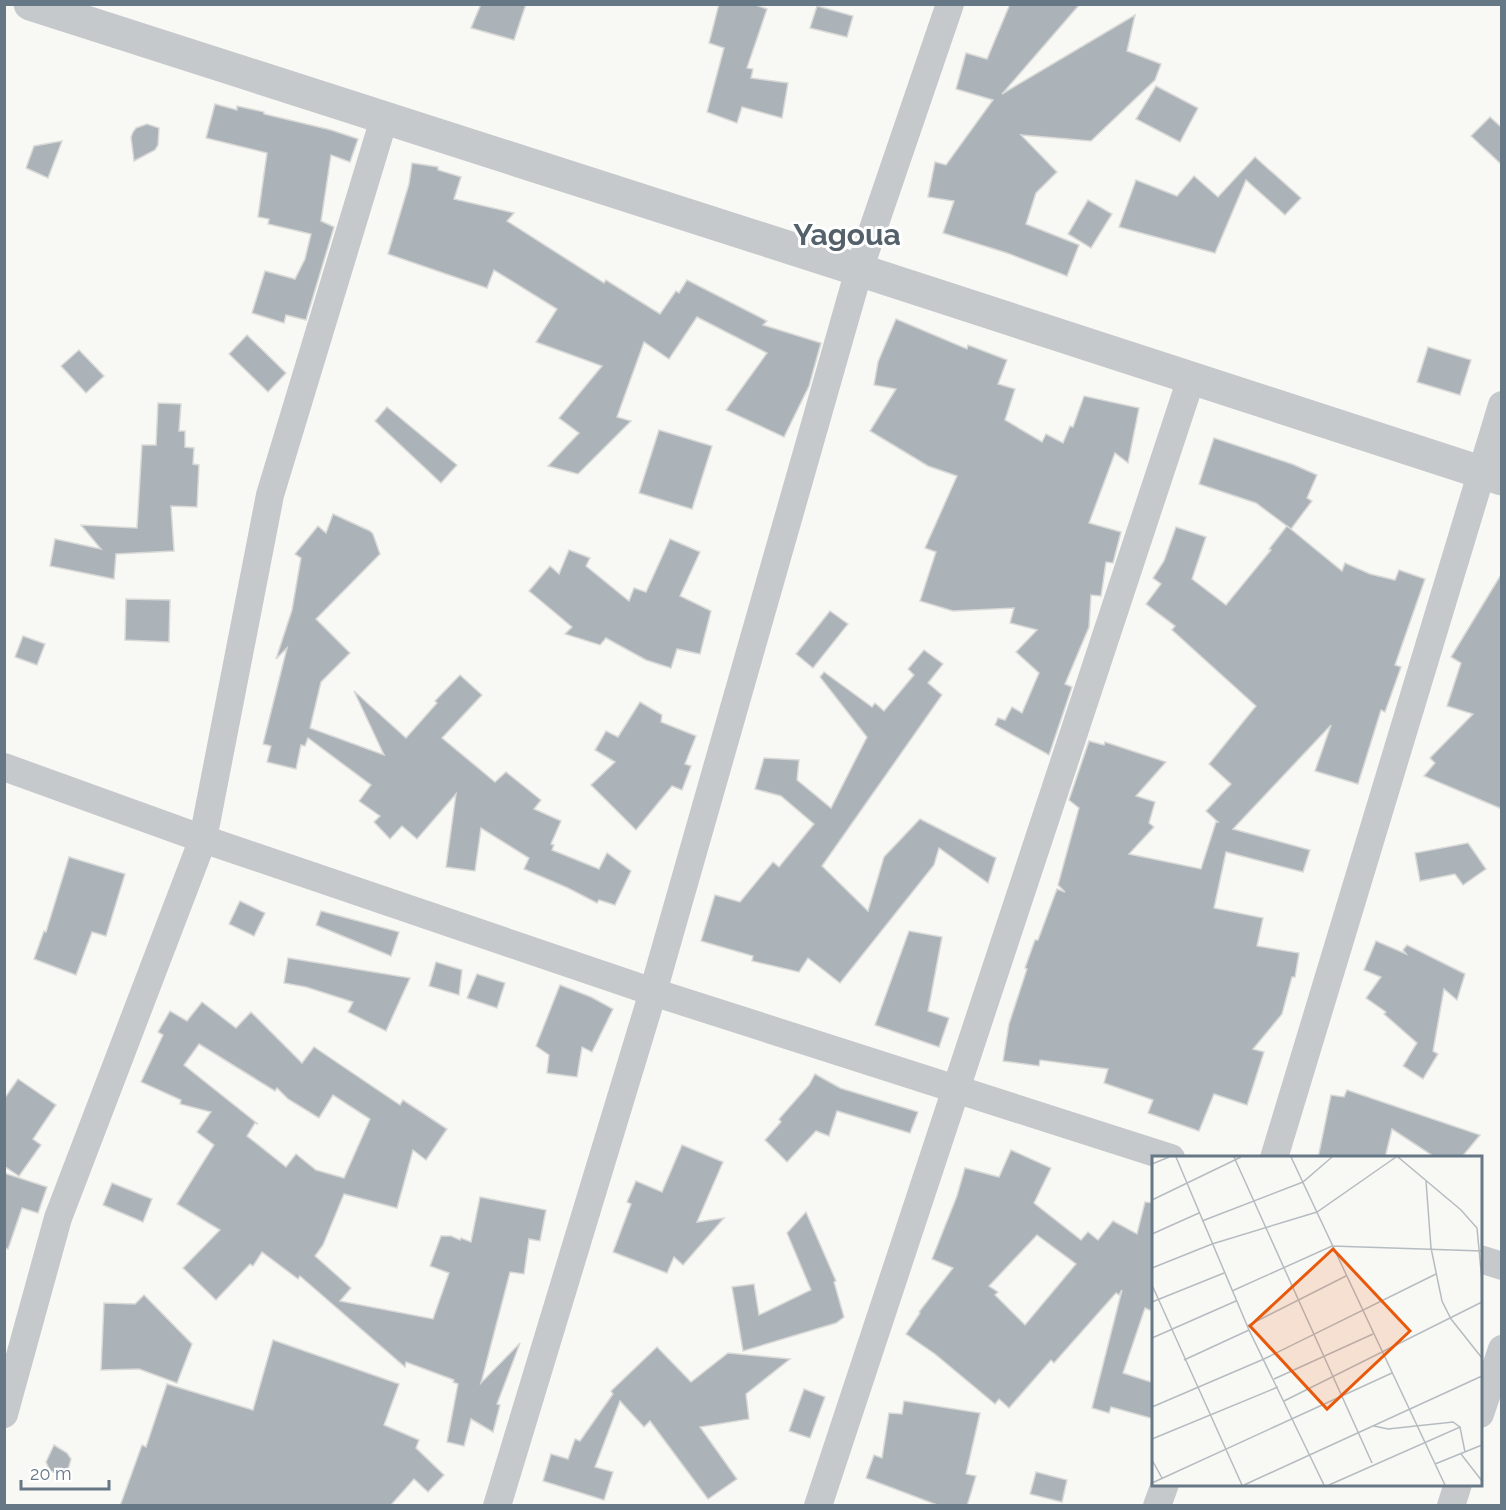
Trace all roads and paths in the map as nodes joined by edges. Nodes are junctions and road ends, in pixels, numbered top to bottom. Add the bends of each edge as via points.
1 (30, 4) edge
2 (951, 4) edge
3 (384, 119) junction
4 (859, 270) junction
5 (1191, 379) junction
6 (1502, 405) edge
7 (1492, 476) edge
8 (4, 767) edge
9 (203, 839) junction
10 (653, 992) junction
11 (958, 1089) junction
12 (1165, 1156) edge
13 (1275, 1156) edge
14 (1482, 1260) edge
15 (1502, 1266) edge
16 (1502, 1349) edge
17 (1482, 1408) edge
18 (4, 1414) edge
19 (1165, 1486) edge
20 (1458, 1486) edge
21 (497, 1506) edge
22 (818, 1506) edge
23 (1157, 1506) edge
24 (1451, 1506) edge

1 - 3 street
2 - 4 street
3 - 4 street
3 - 9 street via 270,495
4 - 5 street
4 - 10 street
5 - 7 street
5 - 11 street
6 - 7 street
7 - 13 street
8 - 9 street
9 - 10 street
9 - 18 street via 58,1218
10 - 11 street
10 - 21 street
11 - 12 street
11 - 22 street
14 - 15 street
16 - 17 street
19 - 23 street
20 - 24 street

